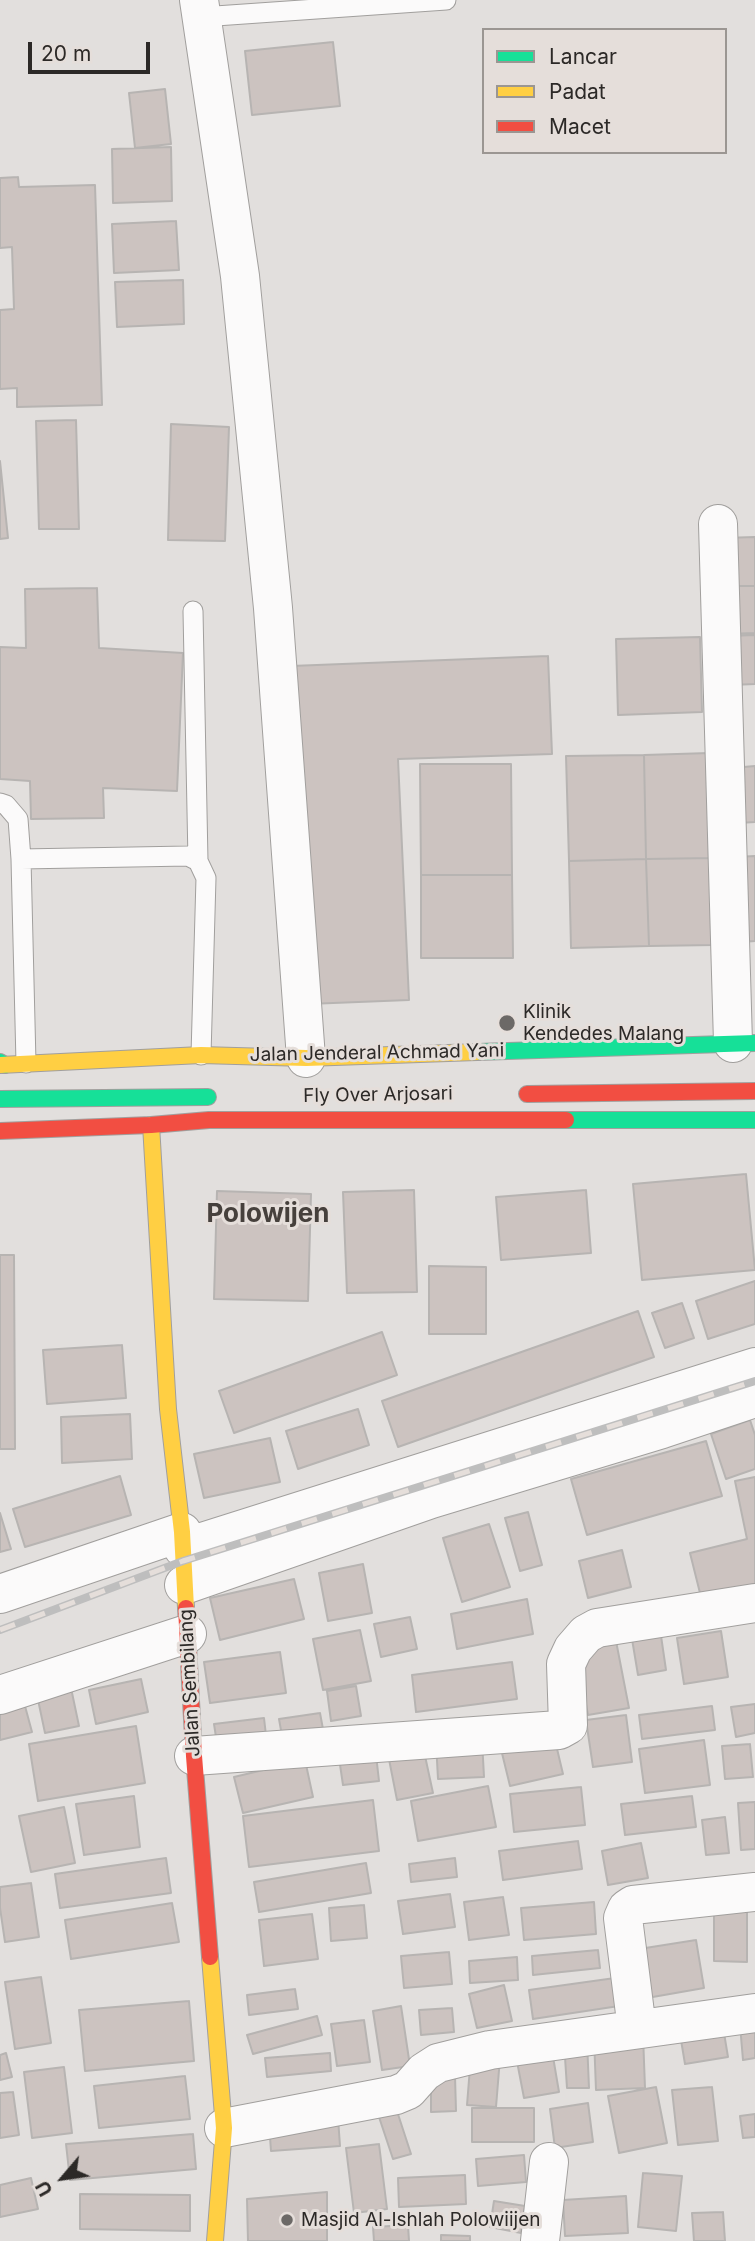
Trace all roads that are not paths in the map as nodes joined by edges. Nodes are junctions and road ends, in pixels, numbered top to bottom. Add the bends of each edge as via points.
1 (446, 0) edge
2 (200, 8) edge
3 (718, 524) dead end
4 (193, 611) dead end
5 (0, 803) edge
6 (21, 859) junction
7 (198, 861) junction
8 (744, 1043) edge
9 (201, 1055) junction
10 (306, 1058) junction
11 (26, 1063) junction
12 (2, 1064) edge
13 (755, 1091) edge
14 (517, 1094) dead end
15 (224, 1097) dead end
16 (0, 1099) edge
17 (755, 1120) edge
18 (151, 1125) junction
19 (0, 1131) edge
20 (755, 1367) edge
21 (755, 1398) edge
22 (183, 1555) junction
23 (0, 1594) edge
24 (755, 1603) edge
25 (187, 1634) junction
26 (0, 1695) edge
27 (194, 1756) junction
28 (755, 1892) edge
29 (755, 2013) edge
30 (637, 2029) junction
31 (224, 2128) junction
32 (548, 2162) dead end
33 (215, 2241) edge
34 (540, 2241) edge

1 - 2 lane
2 - 10 street via 246,331 273,608
3 - 8 street
4 - 7 lane
5 - 6 lane via 18,819
6 - 7 lane via 188,856
6 - 11 lane
7 - 9 lane via 206,878
8 - 10 main road, Jalan Jenderal Achmad Yani
9 - 10 main road, Jalan Jenderal Achmad Yani
9 - 11 main road, Jalan Jenderal Achmad Yani
11 - 12 main road, Jalan Jenderal Achmad Yani
13 - 14 main road
15 - 16 main road
17 - 18 main road via 209,1120
18 - 19 main road
18 - 22 main road, Jalan Sembilang via 168,1409
20 - 22 street
21 - 22 street via 431,1499
22 - 23 street
22 - 25 main road, Jalan Sembilang
24 - 27 street via 597,1628 586,1634 566,1664 568,1725 559,1730
25 - 26 street
25 - 27 main road, Jalan Sembilang
27 - 31 main road, Jalan Sembilang
28 - 30 street via 627,1909 623,1918
29 - 30 street
30 - 31 street via 490,2050 438,2063 396,2095
31 - 33 main road, Jalan Sembilang
32 - 34 street

